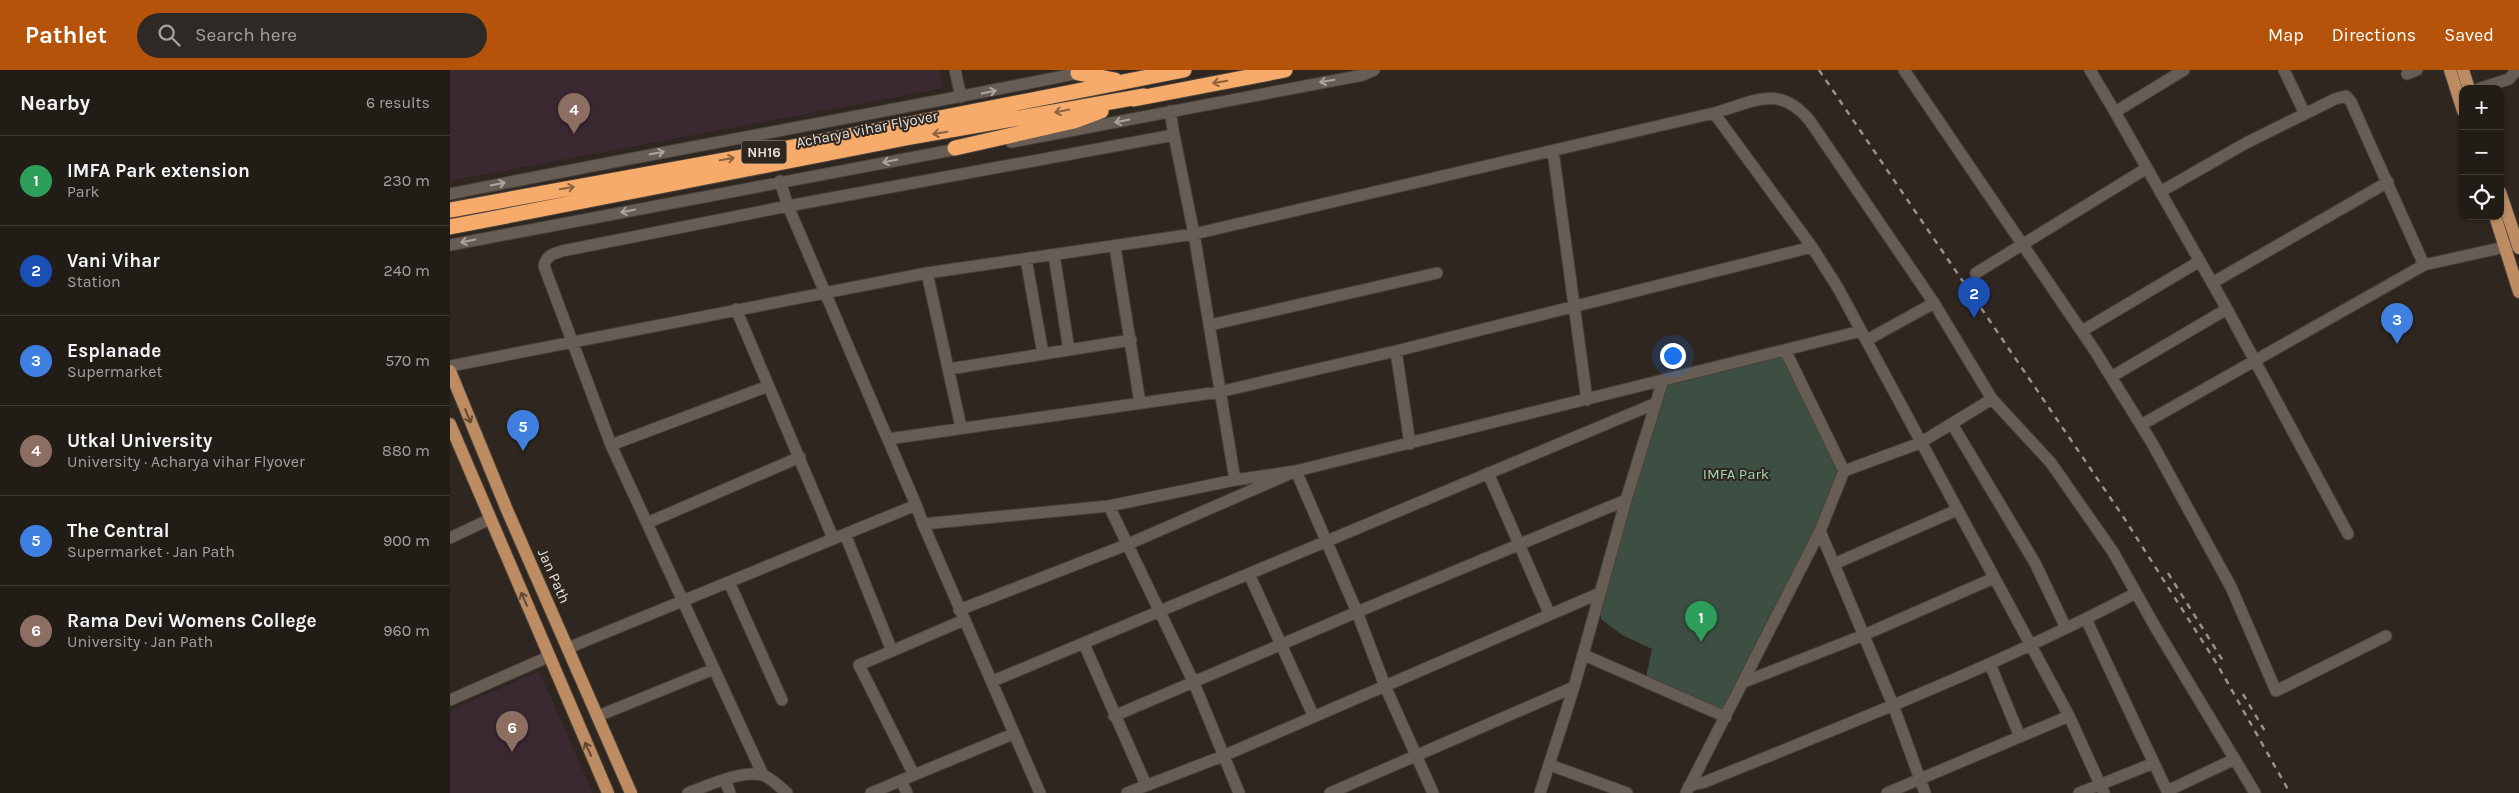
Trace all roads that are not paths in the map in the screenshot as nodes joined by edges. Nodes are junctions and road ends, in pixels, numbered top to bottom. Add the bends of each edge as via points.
1 (955, 70) edge
2 (1093, 70) edge
3 (1184, 70) edge
4 (1285, 70) edge
5 (1374, 70) edge
6 (1904, 70) edge
7 (2090, 70) edge
8 (2184, 70) edge
9 (2284, 70) edge
10 (2450, 70) edge
11 (2463, 70) edge
12 (2517, 70) edge
13 (1078, 73) junction
14 (1123, 81) junction
15 (2468, 85) edge
16 (2490, 85) edge
17 (1144, 96) junction
18 (961, 97) junction
19 (2459, 98) edge
20 (1170, 111) junction
21 (2115, 112) junction
22 (1714, 113) junction
23 (2305, 114) junction
24 (1174, 135) junction
25 (955, 148) junction
26 (1553, 151) junction
27 (2147, 168) junction
28 (780, 181) junction
29 (2388, 182) junction
30 (2160, 192) junction
31 (450, 194) edge
32 (788, 206) junction
33 (2504, 208) edge
34 (450, 210) edge
35 (2498, 220) edge
36 (450, 227) edge
37 (1194, 234) junction
38 (2023, 243) junction
39 (450, 245) edge
40 (1115, 247) junction
41 (1812, 247) junction
42 (2514, 247) edge
43 (1054, 255) junction
44 (1026, 259) junction
45 (2200, 261) junction
46 (2424, 265) junction
47 (927, 273) junction
48 (1437, 273) dead end
49 (1976, 273) dead end
50 (2212, 283) junction
51 (825, 292) junction
52 (2519, 292) edge
53 (1934, 303) junction
54 (1573, 306) junction
55 (2227, 308) junction
56 (736, 309) junction
57 (1210, 325) junction
58 (2082, 331) junction
59 (1864, 336) junction
60 (1130, 340) junction
61 (571, 342) junction
62 (1068, 350) junction
63 (1785, 350) junction
64 (1396, 351) junction
65 (1043, 354) junction
66 (2254, 361) junction
67 (450, 366) edge
68 (949, 369) junction
69 (450, 371) edge
70 (2111, 377) junction
71 (1663, 380) junction
72 (768, 386) junction
73 (1219, 392) junction
74 (1992, 399) junction
75 (1587, 400) junction
76 (1140, 403) junction
77 (1654, 404) junction
78 (450, 424) edge
79 (1952, 424) junction
80 (2141, 425) junction
81 (961, 427) junction
82 (888, 438) junction
83 (1920, 443) junction
84 (1410, 444) junction
85 (611, 445) junction
86 (800, 457) junction
87 (1296, 471) junction
88 (1844, 471) junction
89 (1488, 473) junction
90 (1234, 480) junction
91 (1626, 500) junction
92 (916, 505) junction
93 (1109, 506) junction
94 (1957, 510) junction
95 (490, 519) junction
96 (647, 523) junction
97 (923, 524) junction
98 (1820, 531) junction
99 (845, 534) junction
100 (2348, 534) dead end
101 (450, 538) edge
102 (833, 538) junction
103 (1326, 540) junction
104 (1519, 544) junction
105 (1126, 545) junction
106 (1834, 564) junction
107 (1249, 574) junction
108 (1994, 578) junction
109 (729, 582) junction
110 (1600, 593) junction
111 (2136, 593) junction
112 (683, 601) junction
113 (1161, 611) junction
114 (1356, 612) junction
115 (1549, 613) junction
116 (961, 615) junction
117 (2086, 619) junction
118 (2066, 628) junction
119 (1864, 635) junction
120 (2386, 636) dead end
121 (1084, 644) junction
122 (1281, 645) junction
123 (2030, 645) junction
124 (568, 648) junction
125 (892, 651) junction
126 (1584, 655) junction
127 (548, 657) junction
128 (1990, 664) junction
129 (714, 669) junction
130 (993, 681) junction
131 (1744, 682) junction
132 (1194, 683) junction
133 (1385, 686) junction
134 (1574, 687) junction
135 (450, 700) edge
136 (782, 700) dead end
137 (1893, 705) junction
138 (598, 716) junction
139 (1114, 716) junction
140 (2069, 716) junction
141 (1314, 717) junction
142 (1726, 717) junction
143 (1013, 734) junction
144 (2020, 737) junction
145 (1417, 755) junction
146 (1223, 756) junction
147 (2235, 759) junction
148 (2154, 763) junction
149 (1550, 766) junction
150 (914, 775) junction
151 (763, 776) junction
152 (725, 780) junction
153 (1919, 780) junction
154 (901, 781) junction
155 (1146, 785) junction
156 (1707, 787) edge
157 (2102, 789) edge
158 (1688, 790) edge
159 (1538, 792) edge
160 (2168, 792) edge
161 (608, 793) edge
162 (631, 793) edge
163 (688, 793) edge
164 (730, 793) edge
165 (787, 793) edge
166 (871, 793) edge
167 (907, 793) edge
168 (1040, 793) edge
169 (1127, 793) edge
170 (1239, 793) edge
171 (1330, 793) edge
172 (1433, 793) edge
173 (1627, 793) edge
174 (1887, 793) edge
175 (1925, 793) edge
176 (2079, 793) edge
177 (2256, 793) edge

1 - 18 street
2 - 13 street
3 - 14 highway, NH16
4 -> 17 highway, NH16
5 -> 20 street via 1363,75
6 - 38 street
7 - 21 street
8 - 21 street
9 - 23 street
10 - 19 main road
11 - 15 main road
12 - 16 street via 2509,79
13 - 14 highway
18 -> 13 street
34 -> 14 highway, Acharya vihar Flyover / NH16 via 753,155
17 - 25 highway via 1074,121
17 -> 36 highway, Acharya vihar Flyover / NH16 via 906,138
31 -> 18 street
20 - 24 street
20 -> 25 street via 1034,138
21 - 27 street
22 - 26 street
22 - 41 street
22 - 53 street via 1772,98 1782,98 1799,108
23 - 29 street via 2339,97 2349,98
23 - 30 street
24 - 32 street
24 - 37 street
25 -> 28 street
26 - 37 street
26 - 54 street
27 - 30 street
27 - 38 street
28 - 32 street
28 -> 39 street
29 - 46 street
29 - 50 street
30 - 45 street
32 - 51 street
32 - 61 street via 551,254 545,260 546,274
33 - 42 main road
35 - 42 main road
37 - 40 street
37 - 57 street
38 - 49 street
38 - 58 street
40 - 43 street
40 - 60 street
41 - 54 street
41 - 59 street
42 - 46 street
42 - 52 main road
43 - 44 street
43 - 62 street
44 - 47 street
44 - 65 street
45 - 50 street
45 - 58 street
46 - 66 street
47 - 51 street
47 - 68 street
48 - 57 street
50 - 55 street
51 - 56 street
51 - 82 street
53 - 59 street
53 - 74 street
54 - 64 street
54 - 75 street
55 - 66 street
55 - 70 street
56 - 61 street
56 - 72 street
57 - 73 street
58 - 70 street
59 - 63 street
59 - 83 street
60 - 62 street
60 - 76 street
61 - 67 street
61 - 85 street
62 - 65 street
63 - 71 street
63 - 88 street
64 - 73 street
64 - 84 street
65 - 68 street
66 - 80 street
66 - 100 street
68 - 81 street
69 -> 124 main road, Jan Path
70 - 80 street
71 - 75 street
71 - 77 street
72 - 85 street
72 - 86 street
73 - 76 street
73 - 90 street
74 - 79 street
74 - 111 street via 2051,464 2113,552
75 - 84 street
76 - 81 street
77 - 89 street
77 - 91 street
78 - 95 main road
79 - 83 street
79 - 118 street via 2035,563
80 - 120 street via 2231,587 2276,691
81 - 82 street
82 - 92 street
83 - 88 street
83 - 94 street
84 - 87 street
85 - 96 street
86 - 96 street
86 - 102 street
87 - 90 street
87 - 103 street
87 - 105 street
88 - 98 street
89 - 103 street
89 - 104 street
90 - 93 street
91 - 104 street
91 - 110 street
92 - 97 street
92 - 99 street
93 - 97 street
93 - 105 street
94 - 106 street
94 - 108 street
95 - 101 street
127 -> 95 main road
96 - 112 street
97 - 116 street
98 - 106 street
98 - 131 street
99 - 102 street
99 - 125 street
102 - 109 street
103 - 107 street
103 - 114 street
104 - 114 street
104 - 115 street
105 - 113 street
105 - 116 street
106 - 119 street
107 - 113 street
107 - 122 street
108 - 119 street
108 - 123 street
109 - 112 street
109 - 136 street
110 - 115 street
110 - 126 street
111 - 117 street
111 - 147 street
112 - 124 street
112 - 129 street
113 - 121 street
113 - 132 street
114 - 122 street
114 - 133 street
115 - 133 street
116 - 125 street
116 - 130 street
117 - 118 street
117 - 148 street
118 - 123 street
119 - 131 street
119 - 137 street
121 - 130 street
121 - 139 street
122 - 132 street
122 - 141 street
123 - 128 street
123 - 140 street
124 - 138 main road, Jan Path
125 - 150 street via 859,665
126 - 134 street
126 - 142 street
127 - 135 street
161 -> 127 main road
128 - 137 street
128 - 144 street
129 - 138 street
129 - 151 street
130 - 143 street
131 - 142 street
132 - 139 street
132 - 146 street
133 - 141 street
133 - 145 street
134 - 145 street
134 - 149 street
137 - 153 street
137 - 156 street
138 - 162 main road, Jan Path
139 - 155 street
140 - 144 street
140 - 157 street
141 - 146 street
142 - 158 street
143 - 150 street
143 - 168 street
144 - 153 street
145 - 171 street
145 - 172 street
146 - 155 street
146 - 170 street
147 - 160 street
147 - 177 street
148 - 157 street
148 - 160 street
149 - 159 street
149 - 173 street
150 - 154 street
151 - 152 street via 747,775
151 - 165 street
152 - 163 street
152 - 164 street
153 - 174 street
153 - 175 street
154 - 166 street
154 - 167 street
155 - 169 street
156 - 158 street
157 - 176 street

